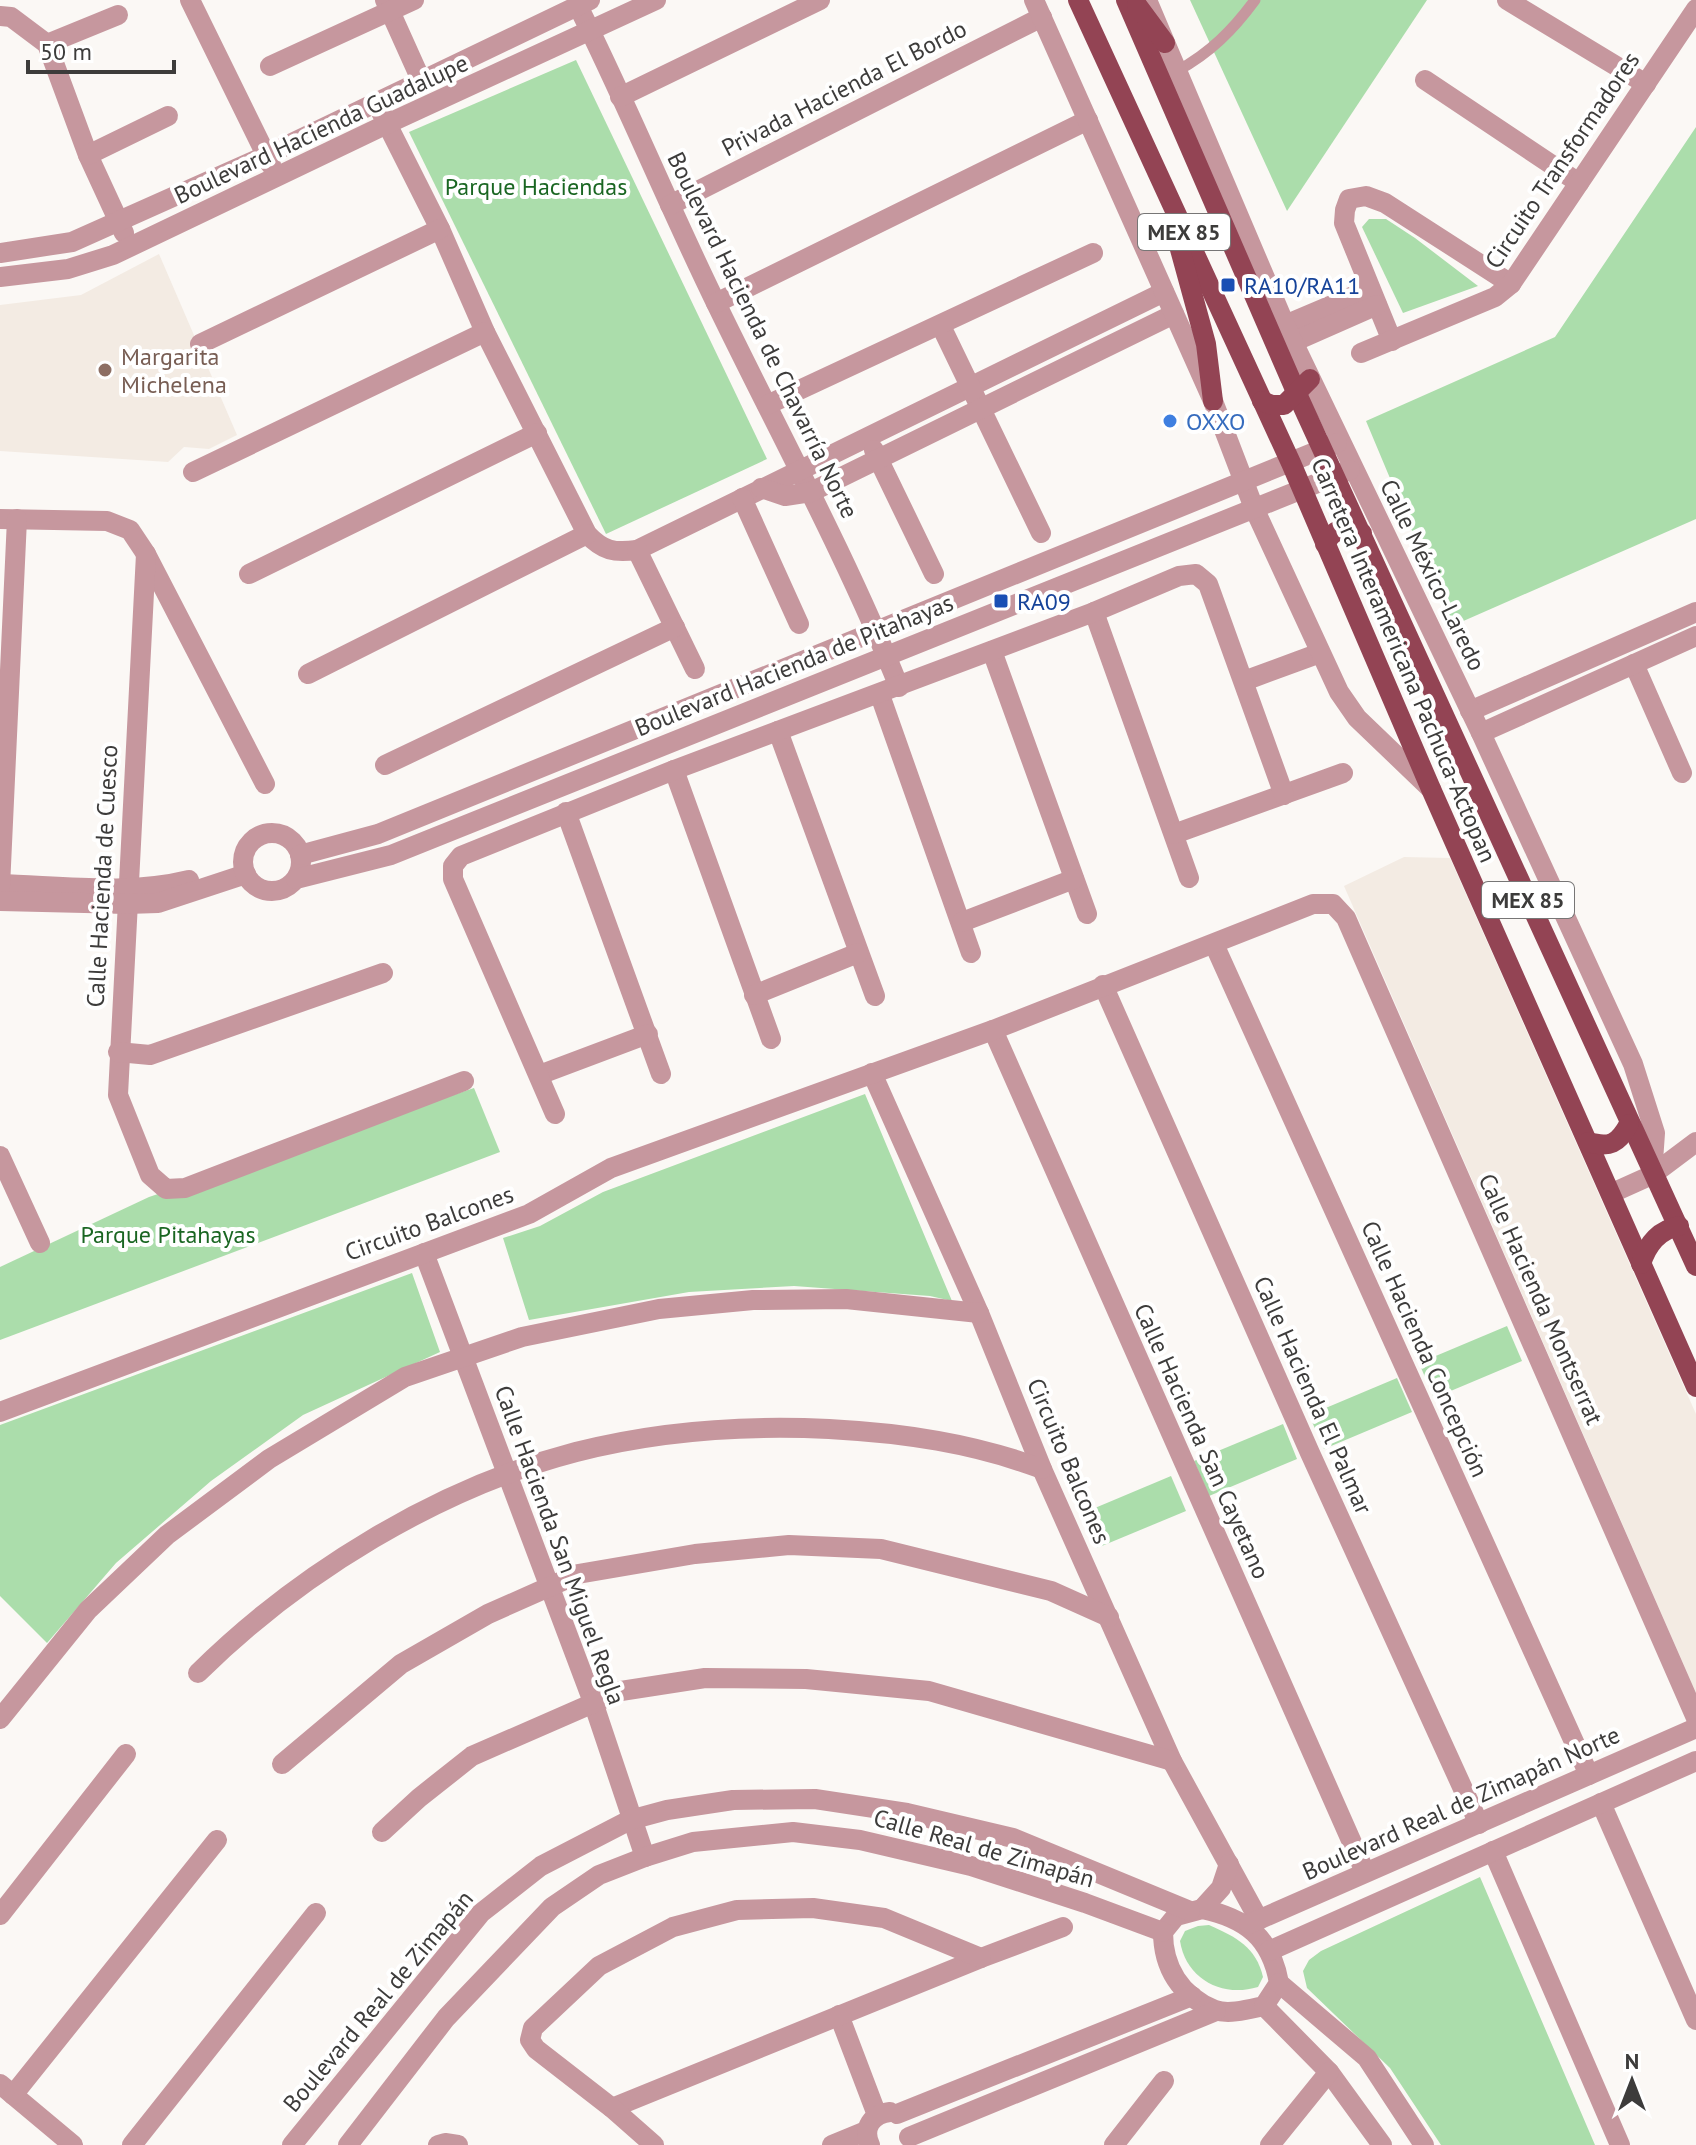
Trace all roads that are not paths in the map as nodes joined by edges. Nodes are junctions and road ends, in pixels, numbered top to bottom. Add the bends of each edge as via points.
1 (190, 0) edge
2 (414, 0) edge
3 (656, 0) edge
4 (820, 0) edge
5 (1078, 0) edge
6 (1126, 0) edge
7 (1133, 0) edge
8 (1147, 0) edge
9 (1255, 0) edge
10 (1507, 0) edge
11 (584, 3) edge
12 (388, 6) edge
13 (1038, 8) edge
14 (1696, 9) edge
15 (118, 15) dead end
16 (0, 16) edge
17 (590, 32) junction
18 (1165, 43) junction
19 (47, 44) junction
20 (270, 66) dead end
21 (1177, 71) junction
22 (421, 80) junction
23 (1425, 80) dead end
24 (1646, 84) junction
25 (620, 97) junction
26 (376, 102) junction
27 (168, 116) dead end
28 (1088, 120) junction
29 (387, 124) junction
30 (88, 155) junction
31 (267, 155) junction
32 (278, 178) junction
33 (1579, 183) junction
34 (1166, 192) junction
35 (670, 205) junction
36 (119, 221) junction
37 (440, 229) junction
38 (130, 248) junction
39 (0, 253) edge
40 (1093, 253) dead end
41 (0, 277) edge
42 (1511, 284) junction
43 (1164, 292) junction
44 (1374, 297) junction
45 (716, 303) junction
46 (1174, 314) junction
47 (941, 326) junction
48 (485, 332) junction
49 (1289, 334) junction
50 (1392, 341) junction
51 (200, 344) dead end
52 (1361, 353) dead end
53 (970, 386) junction
54 (1303, 386) junction
55 (1213, 401) junction
56 (1262, 401) junction
57 (767, 405) junction
58 (981, 409) junction
59 (537, 433) junction
60 (868, 435) junction
61 (1331, 446) junction
62 (878, 459) junction
63 (1291, 463) junction
64 (800, 469) junction
65 (193, 472) dead end
66 (1343, 473) junction
67 (1244, 482) junction
68 (761, 488) junction
69 (1302, 489) junction
70 (811, 492) junction
71 (742, 498) junction
72 (1254, 508) junction
73 (8, 519) edge
74 (1041, 533) dead end
75 (1362, 533) junction
76 (593, 541) junction
77 (1325, 544) junction
78 (637, 550) junction
79 (146, 554) junction
80 (249, 574) dead end
81 (934, 574) dead end
82 (1094, 612) junction
83 (1696, 612) edge
84 (799, 624) dead end
85 (675, 627) junction
86 (877, 631) junction
87 (1696, 636) edge
88 (992, 651) junction
89 (1320, 653) junction
90 (887, 656) junction
91 (1634, 664) junction
92 (695, 669) dead end
93 (308, 674) dead end
94 (1244, 681) junction
95 (1534, 684) junction
96 (890, 691) junction
97 (1542, 706) junction
98 (1470, 711) junction
99 (778, 731) junction
100 (1481, 733) junction
101 (385, 765) dead end
102 (674, 770) junction
103 (1343, 773) dead end
104 (1682, 773) dead end
105 (265, 784) dead end
106 (1431, 789) junction
107 (1284, 795) junction
108 (566, 812) junction
109 (1174, 834) junction
110 (300, 855) junction
111 (245, 870) junction
112 (1189, 878) dead end
113 (296, 879) junction
114 (1074, 879) junction
115 (0, 885) edge
116 (128, 896) junction
117 (0, 901) edge
118 (1333, 904) joint
119 (1087, 914) dead end
120 (962, 922) junction
121 (1214, 944) junction
122 (858, 953) junction
123 (971, 953) dead end
124 (383, 973) dead end
125 (1103, 985) junction
126 (754, 995) junction
127 (875, 996) dead end
128 (993, 1030) junction
129 (648, 1034) junction
130 (771, 1039) dead end
131 (118, 1052) junction
132 (872, 1073) junction
133 (661, 1074) dead end
134 (539, 1075) junction
135 (464, 1081) dead end
136 (555, 1114) dead end
137 (1629, 1124) junction
138 (1588, 1142) junction
139 (1696, 1142) edge
140 (0, 1156) edge
141 (1652, 1175) junction
142 (1612, 1193) junction
143 (1679, 1226) junction
144 (1696, 1239) edge
145 (40, 1243) dead end
146 (424, 1253) junction
147 (1641, 1264) junction
148 (1696, 1266) edge
149 (979, 1313) junction
150 (462, 1357) junction
151 (1696, 1387) edge
152 (0, 1412) edge
153 (1042, 1469) junction
154 (508, 1476) junction
155 (549, 1586) junction
156 (1109, 1617) junction
157 (198, 1673) dead end
158 (593, 1702) junction
159 (1696, 1718) edge
160 (0, 1719) edge
161 (1696, 1728) edge
162 (126, 1754) dead end
163 (1172, 1761) junction
164 (1696, 1761) edge
165 (282, 1764) dead end
166 (1589, 1775) junction
167 (1601, 1803) junction
168 (1506, 1813) junction
169 (630, 1820) junction
170 (1479, 1824) junction
171 (382, 1832) dead end
172 (217, 1840) dead end
173 (1517, 1840) junction
174 (1493, 1851) junction
175 (645, 1857) junction
176 (1229, 1864) junction
177 (1365, 1872) junction
178 (1196, 1910) junction
179 (316, 1913) dead end
180 (0, 1915) edge
181 (1252, 1923) junction
182 (1063, 1927) dead end
183 (1163, 1932) junction
184 (1269, 1951) junction
185 (981, 1958) junction
186 (1279, 1983) junction
187 (1192, 1996) junction
188 (1264, 2006) junction
189 (1216, 2011) junction
190 (839, 2015) junction
191 (1696, 2020) edge
192 (1329, 2072) junction
193 (1164, 2081) dead end
194 (7, 2089) edge
195 (612, 2108) junction
196 (878, 2126) edge
197 (907, 2141) edge
198 (73, 2145) edge
199 (132, 2145) edge
200 (292, 2145) edge
201 (348, 2145) edge
202 (438, 2145) edge
203 (458, 2145) edge
204 (654, 2145) edge
205 (832, 2145) edge
206 (1114, 2145) edge
207 (1270, 2145) edge
208 (1382, 2145) edge
209 (1424, 2145) edge
210 (1620, 2145) edge

1 - 31 street
2 - 12 street
3 - 17 street, Boulevard Hacienda Guadalupe
4 - 25 street
5 - 34 main road, Carretera Interamericana Pachuca-Actopan / MEX 85
6 - 54 main road, Carretera Interamericana Pachuca-Actopan / MEX 85
7 - 18 main road
8 - 18 street
9 - 21 lane via 1203,57
10 - 24 street
11 - 17 street, Boulevard Hacienda de Chavarría Norte
11 - 22 street, Boulevard Hacienda Guadalupe
12 - 20 street
12 - 22 street
13 - 28 street
13 - 35 street, Privada Hacienda El Bordo
14 - 24 street, Circuito Transformadores
15 - 19 street
16 - 19 street via 23,24
17 - 25 street, Boulevard Hacienda de Chavarría Norte
17 - 29 street, Boulevard Hacienda Guadalupe
18 - 21 street
19 - 30 street
21 - 49 street
22 - 26 street, Boulevard Hacienda Guadalupe
23 - 33 street
24 - 33 street, Circuito Transformadores
25 - 35 street, Boulevard Hacienda de Chavarría Norte
26 - 29 street
26 - 31 street, Boulevard Hacienda Guadalupe
27 - 30 street
28 - 43 street
28 - 45 street
29 - 32 street, Boulevard Hacienda Guadalupe
29 - 37 street
30 - 36 street
31 - 32 street
31 - 36 street, Boulevard Hacienda Guadalupe
32 - 38 street, Boulevard Hacienda Guadalupe
33 - 42 street, Circuito Transformadores
34 - 55 main road via 1206,344
34 - 56 main road, Carretera Interamericana Pachuca-Actopan / MEX 85
35 - 45 street, Boulevard Hacienda de Chavarría Norte
36 - 38 street
36 - 39 street, Boulevard Hacienda Guadalupe via 72,242
37 - 48 street
37 - 51 street
38 - 41 street, Boulevard Hacienda Guadalupe via 68,269
40 - 47 street
42 - 44 street via 1366,196 1349,199 1344,223
42 - 50 street, Circuito Transformadores via 1495,297
43 - 46 street
43 - 53 street
44 - 49 street
44 - 50 street
45 - 57 street, Boulevard Hacienda de Chavarría Norte
46 - 55 street
46 - 58 street
47 - 53 street
47 - 57 street
48 - 59 street
48 - 65 street
49 - 54 street
50 - 52 street, Circuito Transformadores
53 - 58 street
53 - 60 street
54 - 56 main road via 1284,405
54 - 61 main road, Carretera Interamericana Pachuca-Actopan / MEX 85
55 - 67 street
56 - 63 main road, Carretera Interamericana Pachuca-Actopan / MEX 85
57 - 64 street, Boulevard Hacienda de Chavarría Norte
58 - 62 street
58 - 74 street
59 - 76 street
59 - 80 street
60 - 62 street
60 - 64 street
61 - 63 street, Boulevard Hacienda de Pitahayas
61 - 66 main road, Carretera Interamericana Pachuca-Actopan / MEX 85
62 - 70 street
62 - 81 street
63 - 67 street, Boulevard Hacienda de Pitahayas
63 - 69 main road, Carretera Interamericana Pachuca-Actopan / MEX 85
64 - 68 street
64 - 70 street, Boulevard Hacienda de Chavarría Norte
66 - 69 street, Boulevard Hacienda de Pitahayas
66 - 75 main road, Carretera Interamericana Pachuca-Actopan / MEX 85
66 - 98 street, Calle México-Laredo
67 - 72 street
67 - 86 street, Boulevard Hacienda de Pitahayas
68 - 70 street via 785,496
68 - 71 street
69 - 72 street, Boulevard Hacienda de Pitahayas
69 - 77 main road, Carretera Interamericana Pachuca-Actopan / MEX 85
70 - 86 street, Boulevard Hacienda de Chavarría Norte
71 - 78 street
71 - 84 street
72 - 89 street
72 - 90 street, Boulevard Hacienda de Pitahayas
73 - 79 street via 107,521 130,530
73 - 115 street
75 - 77 main road via 1337,530
75 - 137 main road, Carretera Interamericana Pachuca-Actopan / MEX 85
76 - 78 street via 617,552
76 - 93 street
77 - 106 main road, Carretera Interamericana Pachuca-Actopan / MEX 85
78 - 85 street
79 - 105 street
79 - 116 street, Calle Hacienda de Cuesco
82 - 88 street
82 - 94 street via 1179,576 1196,574 1208,584
82 - 109 street
83 - 95 street
85 - 92 street
85 - 101 street
86 - 90 street, Boulevard Hacienda de Chavarría Norte
86 - 110 street, Boulevard Hacienda de Pitahayas via 378,834
87 - 91 street
88 - 96 street
88 - 114 street
89 - 94 street
89 - 106 street via 1357,718
90 - 96 street, Boulevard Hacienda de Chavarría Norte
90 - 113 street, Boulevard Hacienda de Pitahayas via 391,855
91 - 97 street
91 - 104 street
94 - 107 street
95 - 97 street
95 - 98 street
96 - 99 street
96 - 120 street, Boulevard Hacienda de Chavarría Norte
97 - 100 street
98 - 100 street, Calle México-Laredo
99 - 102 street
99 - 122 street
100 - 141 street, Calle México-Laredo via 1633,1064 1655,1133
102 - 108 street
102 - 126 street
103 - 107 street
106 - 138 main road, Carretera Interamericana Pachuca-Actopan / MEX 85
107 - 109 street
108 - 129 street
108 - 134 street via 461,856 453,866 453,879
109 - 112 street
110 - 111 street via 290,839 262,835 247,847
110 - 113 street
111 - 113 street via 257,887 274,891
111 - 116 street
114 - 119 street
114 - 120 street
115 - 116 street
116 - 117 street
116 - 131 street, Calle Hacienda de Cuesco
118 - 121 street, Circuito Balcones via 1313,904
118 - 159 street, Calle Hacienda Montserrat via 1346,918
120 - 123 street, Boulevard Hacienda de Chavarría Norte
121 - 125 street, Circuito Balcones
121 - 166 street, Calle Hacienda Concepción
122 - 126 street
122 - 127 street
124 - 131 street via 150,1055
125 - 128 street, Circuito Balcones
125 - 170 street, Calle Hacienda El Palmar
126 - 130 street
128 - 132 street, Circuito Balcones
128 - 177 street, Calle Hacienda San Cayetano
129 - 133 street
129 - 134 street
131 - 135 street, Calle Hacienda de Cuesco via 118,1095 150,1175 166,1189 185,1188
132 - 146 street, Circuito Balcones via 611,1168 529,1214
132 - 149 street, Circuito Balcones
134 - 136 street
137 - 138 main road via 1612,1145
137 - 141 main road, Carretera Interamericana Pachuca-Actopan / MEX 85
138 - 142 main road, Carretera Interamericana Pachuca-Actopan / MEX 85
139 - 141 street
140 - 145 street
141 - 142 street
141 - 143 main road, Carretera Interamericana Pachuca-Actopan / MEX 85
142 - 147 main road, Carretera Interamericana Pachuca-Actopan / MEX 85
143 - 144 street
143 - 147 main road via 1655,1238
143 - 148 main road, Carretera Interamericana Pachuca-Actopan / MEX 85
146 - 150 street, Calle Hacienda San Miguel Regla
146 - 152 street, Circuito Balcones
147 - 151 main road, Carretera Interamericana Pachuca-Actopan / MEX 85
149 - 150 street via 846,1299 753,1300 659,1309 522,1337
149 - 153 street, Circuito Balcones
150 - 154 street, Calle Hacienda San Miguel Regla
150 - 160 street via 405,1377 343,1413 269,1459 167,1535 88,1610
153 - 154 street via 955,1442 787,1427 685,1433 576,1452
153 - 156 street, Circuito Balcones
154 - 155 street, Calle Hacienda San Miguel Regla
154 - 157 street via 406,1520 329,1565 268,1609
155 - 156 street via 578,1574 695,1554 789,1545 881,1549 1051,1591
155 - 158 street, Calle Hacienda San Miguel Regla
155 - 165 street via 401,1664
156 - 163 street, Circuito Balcones
158 - 163 street via 621,1691 705,1678 806,1679 943,1695
158 - 169 street, Calle Hacienda San Miguel Regla
158 - 171 street via 472,1756
161 - 166 street, Boulevard Real de Zimapán Norte
162 - 180 street
163 - 176 street, Circuito Balcones
164 - 167 street
166 - 168 street, Boulevard Real de Zimapán Norte
167 - 173 street
167 - 191 street
168 - 170 street, Boulevard Real de Zimapán Norte
168 - 173 street
169 - 175 street, Calle Hacienda San Miguel Regla
169 - 178 street, Calle Real de Zimapán via 733,1800 815,1799 907,1813 1013,1838
169 - 200 street, Boulevard Real de Zimapán via 541,1866 481,1913
170 - 177 street, Boulevard Real de Zimapán Norte
172 - 194 street
173 - 174 street
174 - 184 street
174 - 210 street
175 - 183 street, Calle Real de Zimapán via 693,1842 793,1832 860,1840 971,1866
175 - 201 street via 599,1875 552,1907 446,2018
176 - 178 street via 1221,1888
176 - 181 street, Circuito Balcones
177 - 181 street, Boulevard Real de Zimapán Norte
178 - 181 street
178 - 183 street via 1176,1916
179 - 199 street
181 - 184 street
182 - 185 street
183 - 187 street via 1163,1953 1173,1977
184 - 186 street
185 - 190 street
185 - 195 street via 884,1918 813,1908 737,1910 673,1927 599,1966 533,2028 530,2040 536,2049
186 - 188 street
186 - 209 street via 1367,2058
187 - 189 street
187 - 196 street
188 - 189 street
188 - 192 street
189 - 197 street
190 - 195 street
190 - 196 street
192 - 207 street
192 - 208 street
193 - 206 street
194 - 198 street
195 - 204 street
196 - 197 street via 908,2128
196 - 205 street
202 - 203 street

